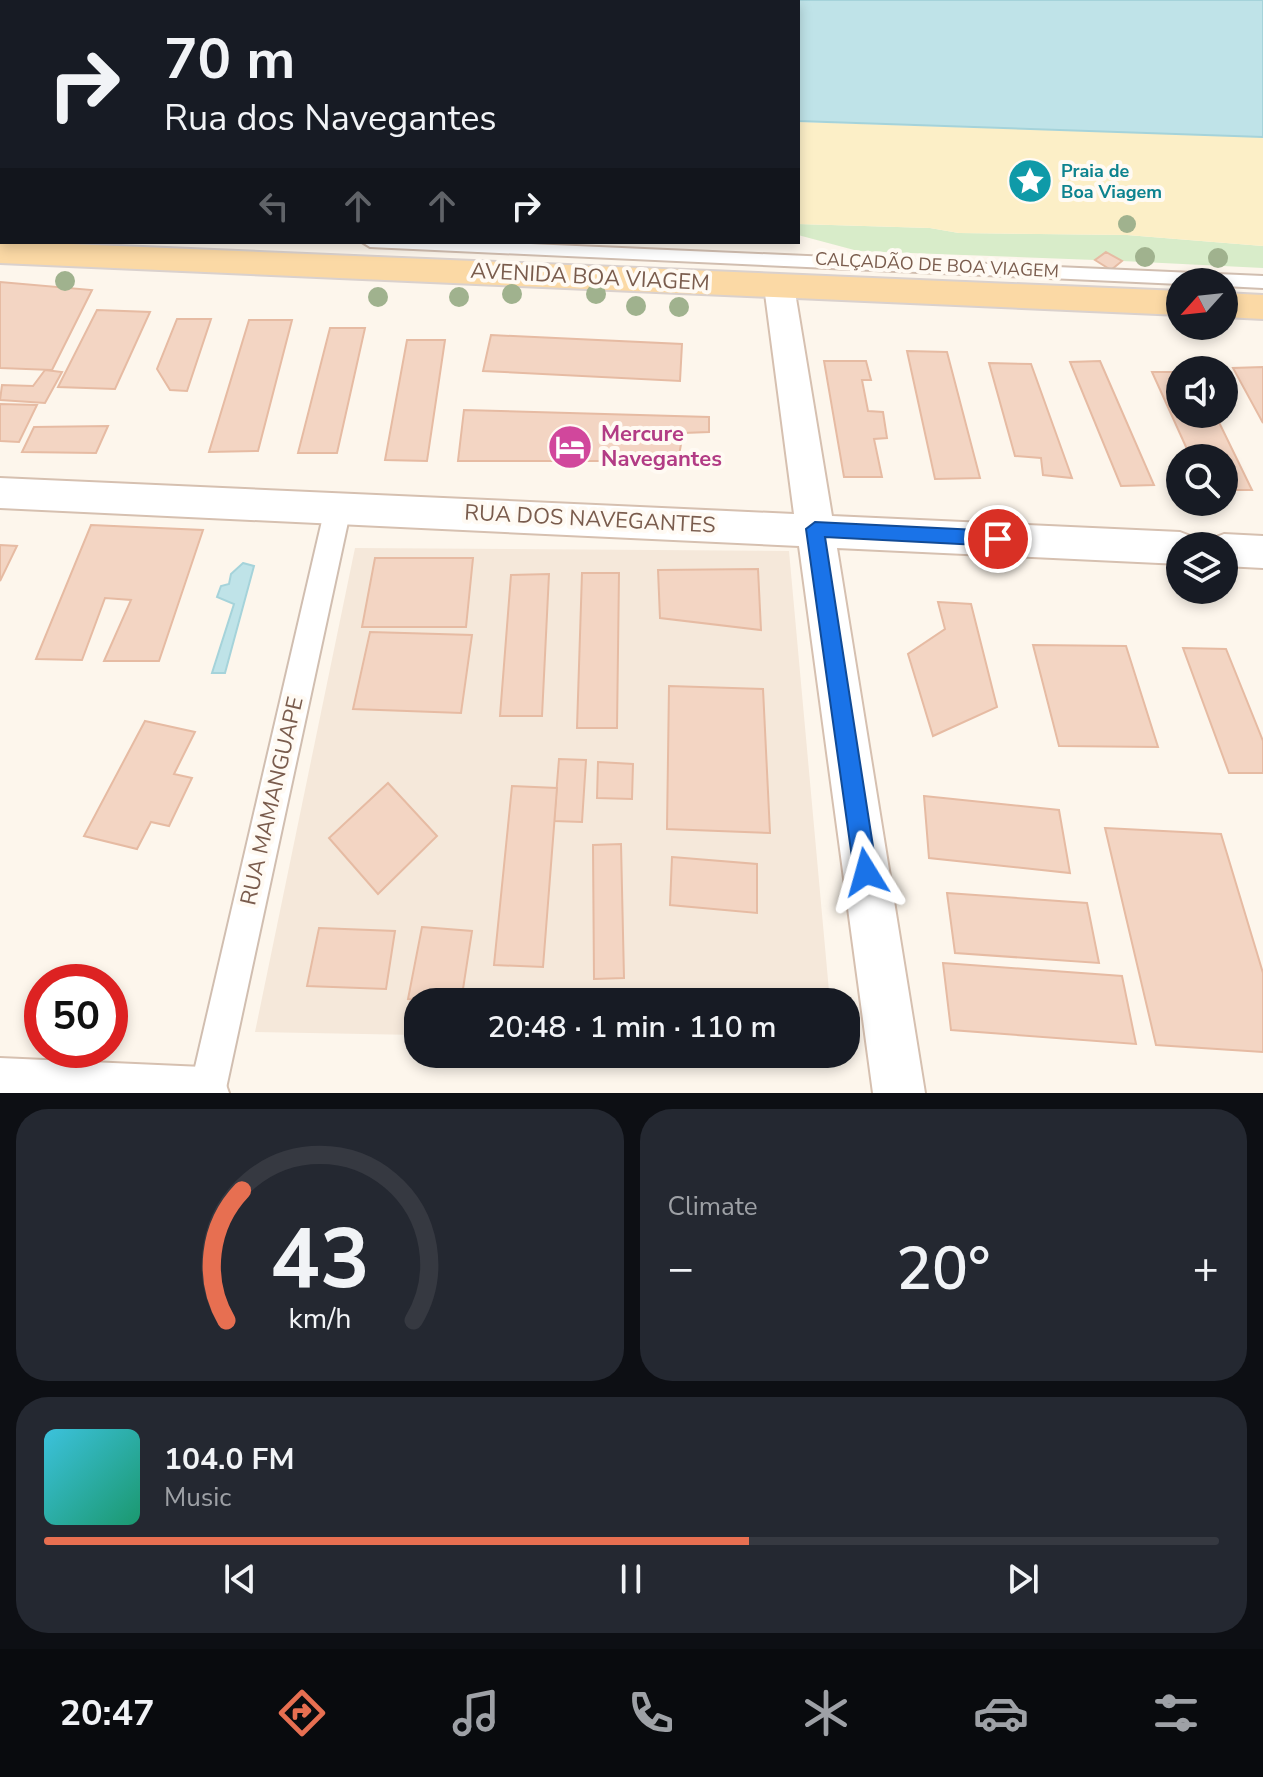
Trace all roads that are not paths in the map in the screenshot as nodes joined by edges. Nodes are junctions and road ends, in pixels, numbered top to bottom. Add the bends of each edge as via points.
1 (53, 244) edge
2 (415, 244) edge
3 (1263, 282) edge
4 (779, 286) junction
5 (1166, 302) edge
6 (1238, 306) edge
7 (1263, 307) edge
8 (0, 493) edge
9 (338, 508) junction
10 (815, 529) junction
11 (1166, 547) edge
12 (1238, 551) edge
13 (1263, 552) edge
14 (0, 1084) edge
15 (205, 1093) edge
16 (899, 1093) edge

1 - 4 main road, AVENIDA BOA VIAGEM
2 - 3 street, CALÇADÃO DE BOA VIAGEM
4 - 5 main road, AVENIDA BOA VIAGEM
4 - 10 main road
6 - 7 main road
8 - 9 main road, RUA DOS NAVEGANTES
9 - 10 main road, RUA DOS NAVEGANTES
9 - 15 street, RUA MAMANGUAPE
10 - 11 main road, RUA DOS NAVEGANTES
10 - 16 main road
12 - 13 main road
14 - 15 main road

